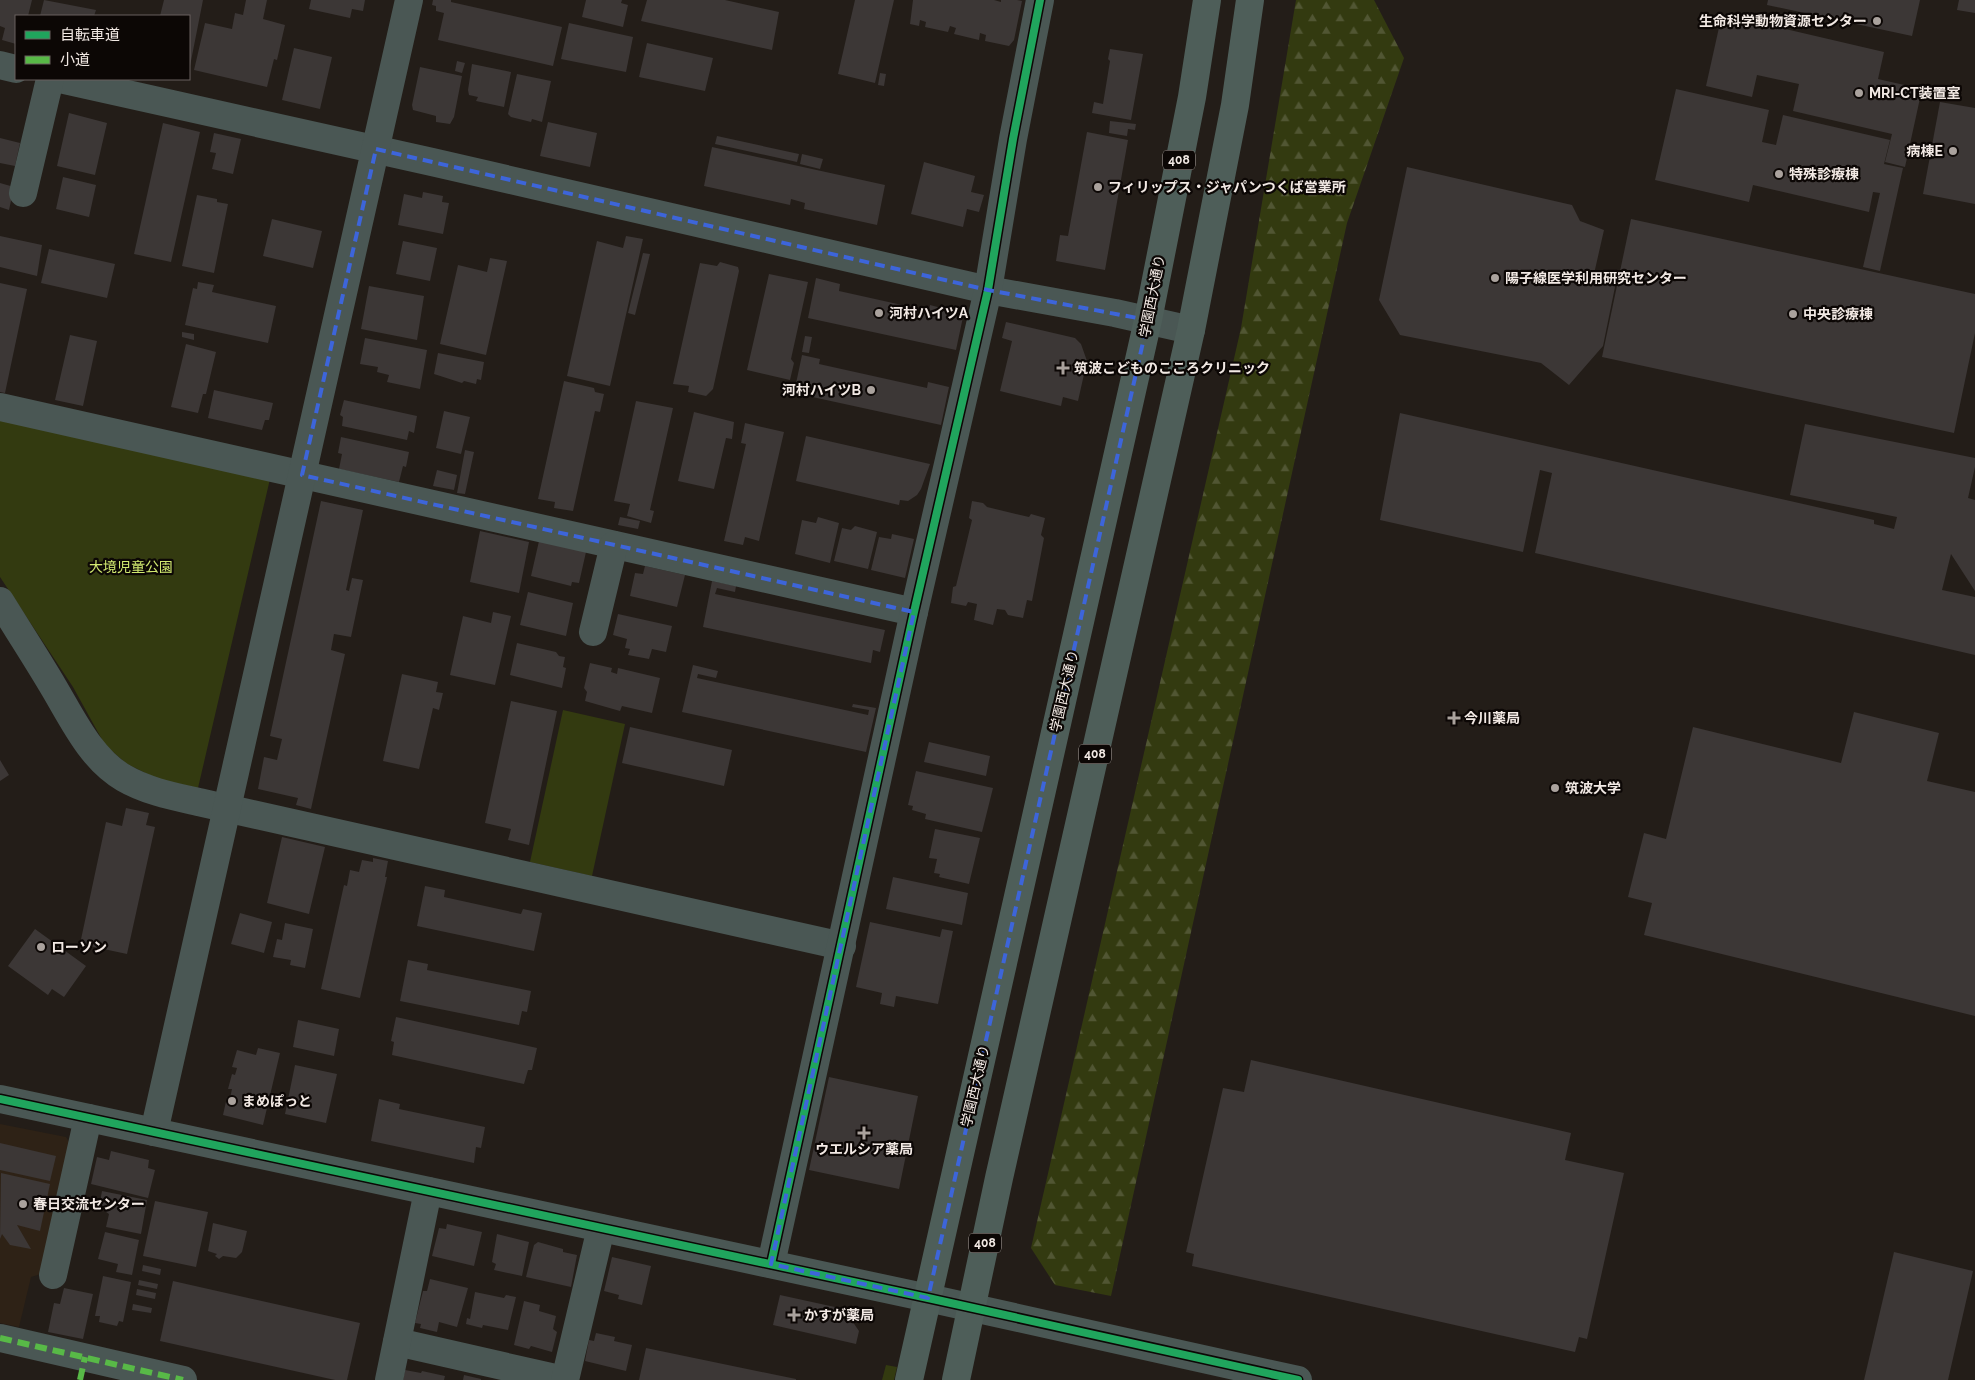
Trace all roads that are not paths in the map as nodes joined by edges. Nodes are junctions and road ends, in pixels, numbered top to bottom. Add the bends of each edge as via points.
1 (409, 0) edge
2 (1040, 0) edge
3 (1207, 0) edge
4 (1250, 0) edge
5 (0, 65) edge
6 (15, 69) edge
7 (50, 80) edge
8 (65, 80) edge
9 (376, 149) junction
10 (23, 193) dead end
11 (988, 290) junction
12 (1148, 320) junction
13 (1191, 330) junction
14 (0, 407) edge
15 (302, 475) junction
16 (614, 545) junction
17 (0, 601) edge
18 (914, 612) junction
19 (593, 632) dead end
20 (228, 808) junction
21 (842, 946) junction
22 (0, 1099) edge
23 (88, 1118) junction
24 (154, 1132) junction
25 (428, 1191) junction
26 (600, 1228) junction
27 (771, 1264) junction
28 (53, 1275) dead end
29 (928, 1298) junction
30 (970, 1308) junction
31 (0, 1338) edge
32 (398, 1342) junction
33 (83, 1368) edge
34 (183, 1380) edge
35 (388, 1380) edge
36 (564, 1380) edge
37 (909, 1380) edge
38 (956, 1380) edge
39 (1298, 1380) edge

1 - 9 street
2 - 11 street
3 - 12 highway, 学園西大通り / 408 via 1192,97
4 - 13 highway, 408 via 1234,105
5 - 6 street
7 - 10 street
8 - 9 street
9 - 11 street
9 - 15 street
11 - 12 street
11 - 18 street
12 - 13 street
12 - 29 highway, 学園西大通り / 408
13 - 30 highway, 408
14 - 15 street
15 - 16 street
15 - 20 street
16 - 18 street
16 - 19 street
17 - 20 street via 82,736 103,762 137,784
18 - 21 street
20 - 21 street
20 - 24 street
21 - 27 street
22 - 23 street
23 - 24 street
23 - 28 street
24 - 25 street
25 - 26 street
25 - 32 street
26 - 27 street
26 - 36 street
27 - 29 street
29 - 30 street
29 - 37 highway, 学園西大通り / 408
30 - 38 highway, 408
30 - 39 street
31 - 33 street
32 - 35 street
32 - 36 street
33 - 34 street

